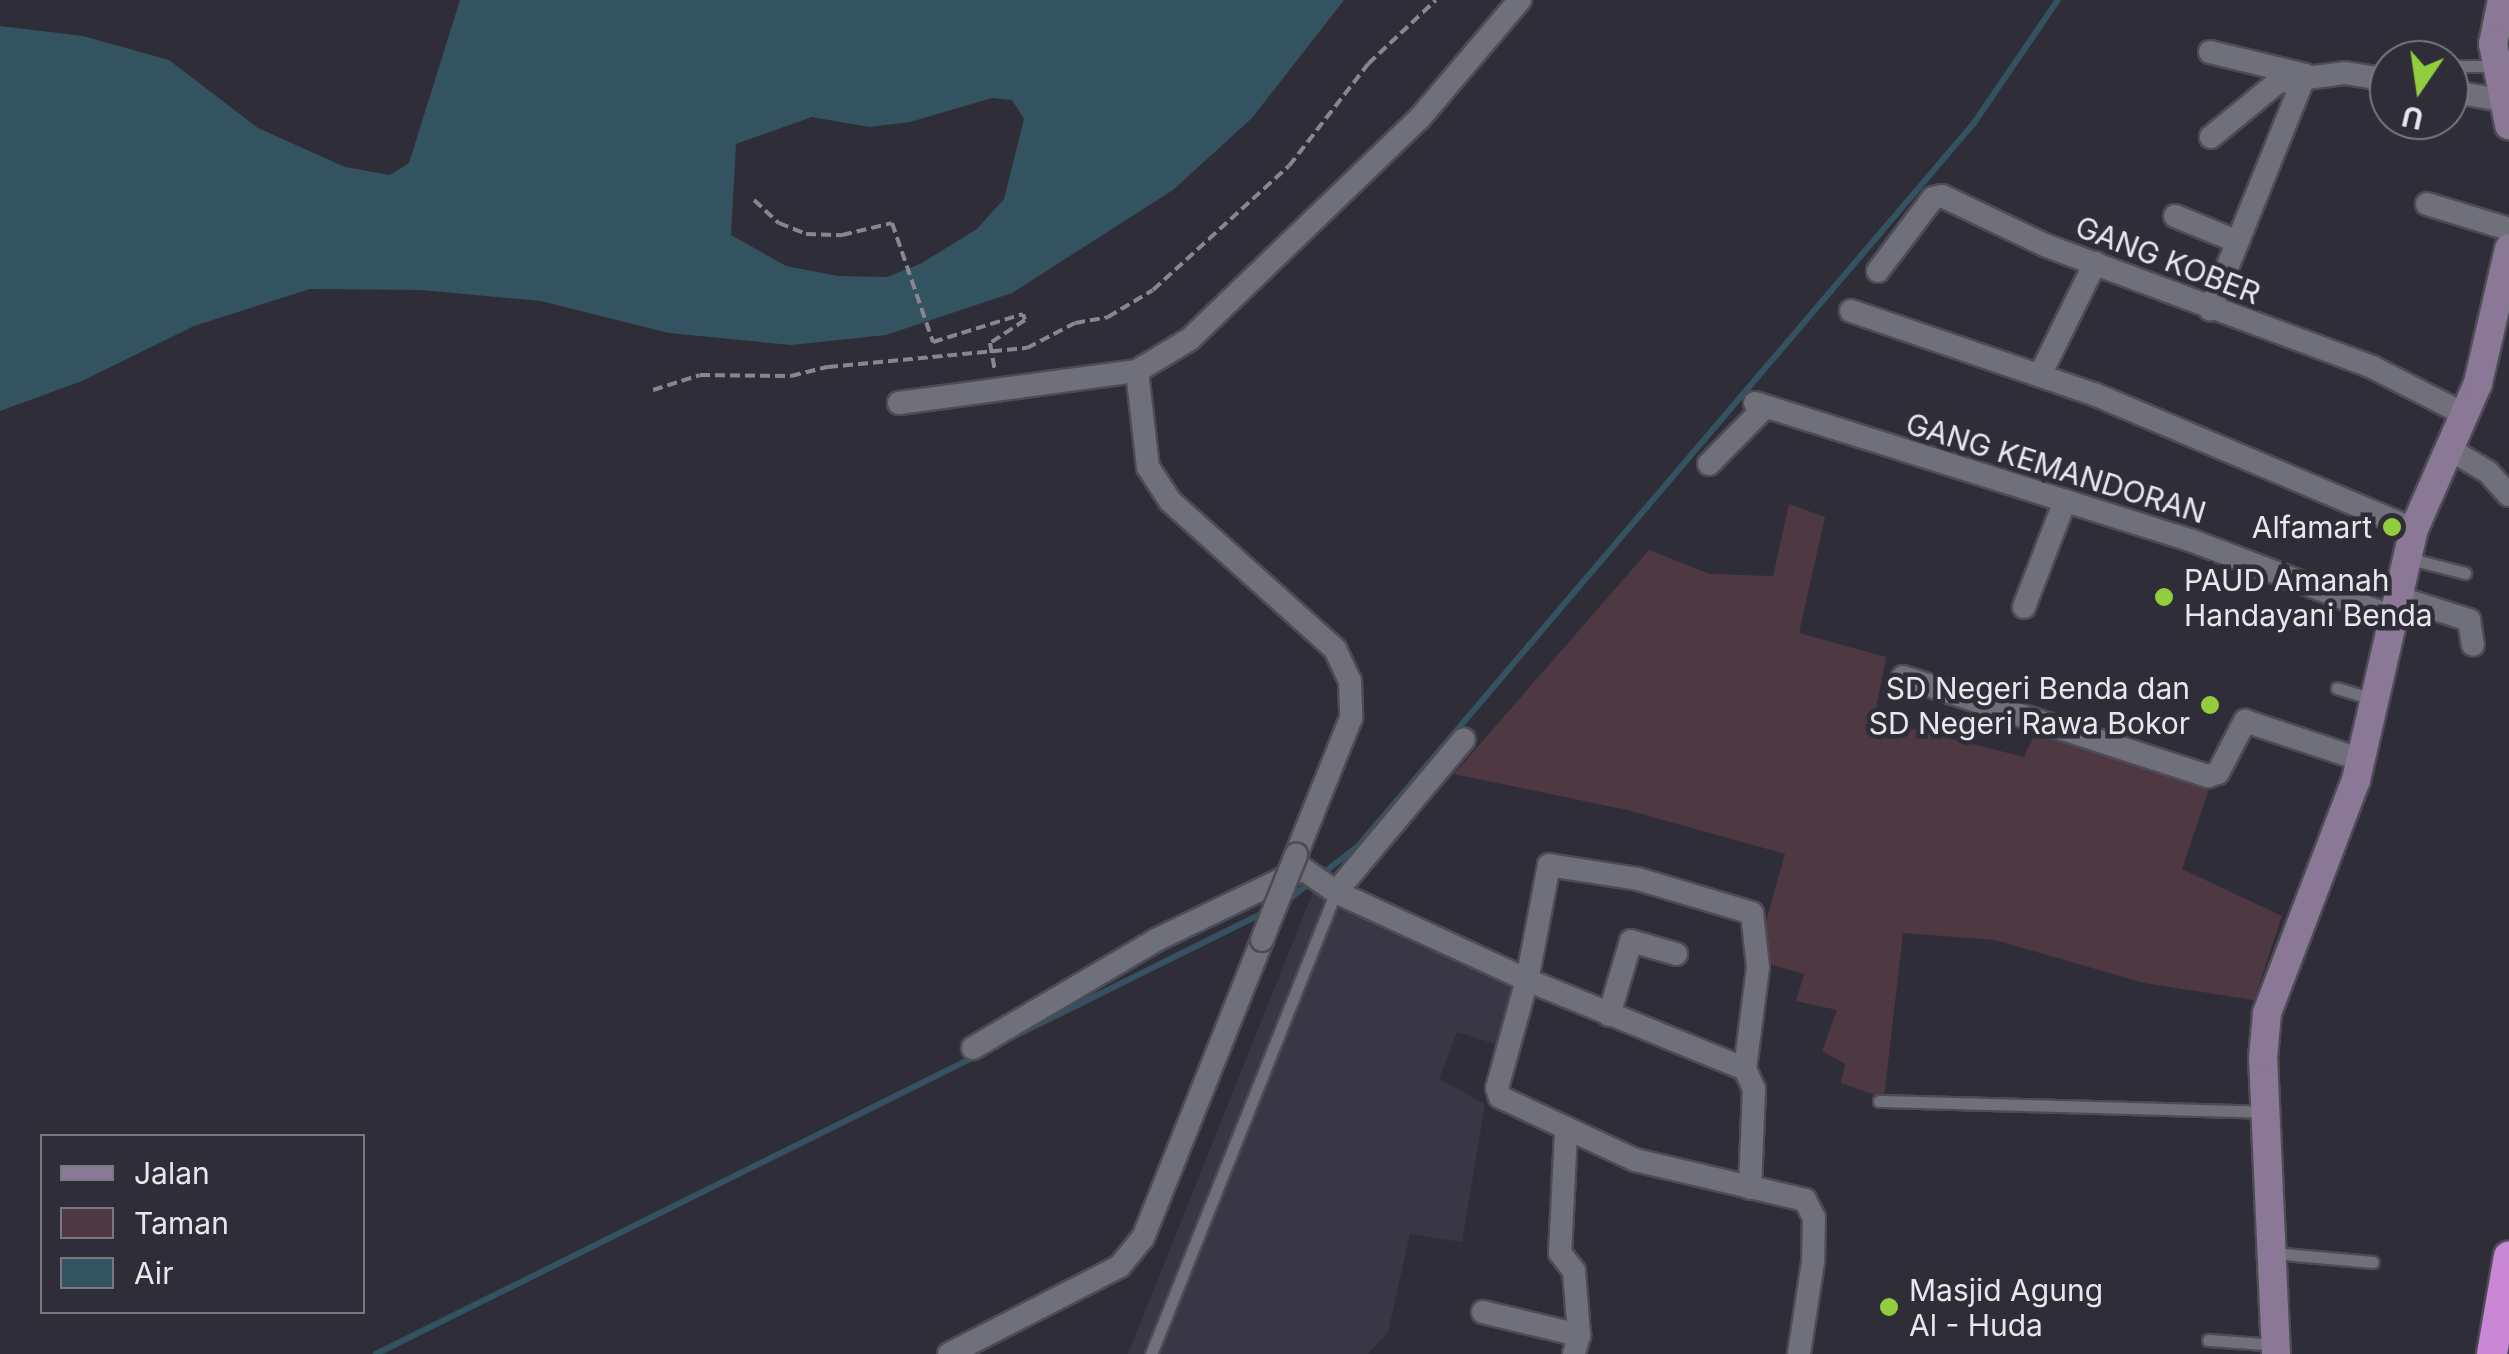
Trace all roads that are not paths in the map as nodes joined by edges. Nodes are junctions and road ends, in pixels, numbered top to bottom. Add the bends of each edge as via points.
1 (1520, 0) edge
2 (2502, 0) edge
3 (2210, 52) dead end
4 (2469, 66) edge
5 (2494, 66) junction
6 (2305, 75) junction
7 (2369, 76) edge
8 (2469, 99) edge
9 (2504, 113) edge
10 (2210, 137) dead end
11 (2427, 204) dead end
12 (2175, 216) dead end
13 (2509, 229) edge
14 (2238, 242) junction
15 (2509, 249) edge
16 (2096, 263) junction
17 (1878, 271) dead end
18 (2210, 310) junction
19 (1851, 311) dead end
20 (1136, 372) junction
21 (2040, 375) junction
22 (899, 403) dead end
23 (2466, 414) junction
24 (2451, 450) junction
25 (1709, 464) dead end
26 (2509, 495) edge
27 (2065, 501) junction
28 (2414, 529) junction
29 (2406, 558) junction
30 (2465, 573) dead end
31 (2024, 607) dead end
32 (2395, 607) junction
33 (2473, 645) dead end
34 (1903, 677) dead end
35 (2337, 688) dead end
36 (2378, 701) junction
37 (1464, 739) dead end
38 (2362, 760) junction
39 (1301, 864) junction
40 (1332, 889) junction
41 (1676, 954) dead end
42 (1526, 980) junction
43 (1609, 1016) junction
44 (973, 1048) dead end
45 (1745, 1069) junction
46 (1879, 1100) dead end
47 (2266, 1112) junction
48 (1566, 1132) junction
49 (1750, 1188) junction
50 (2272, 1253) junction
51 (2509, 1256) edge
52 (2373, 1262) dead end
53 (1483, 1312) dead end
54 (2208, 1340) dead end
55 (1576, 1344) edge
56 (2276, 1349) edge
57 (949, 1354) edge
58 (1151, 1354) edge
59 (1799, 1354) edge
60 (2492, 1354) edge

1 - 20 street via 1419,119 1306,230 1190,339
2 - 5 main road
3 - 6 street
4 - 5 lane
5 - 9 main road
6 - 7 street
6 - 10 street via 2278,82
6 - 14 street
8 - 9 street
11 - 13 street
12 - 14 street
14 - 18 street
15 - 23 main road
16 - 17 street, GANG KOBER via 1942,196 1933,198
16 - 18 street, GANG KOBER
16 - 21 street
18 - 23 street, GANG KOBER via 2372,367
19 - 21 street
20 - 22 street
20 - 39 street via 1148,467 1170,501 1335,649 1350,681 1351,718
21 - 28 street
23 - 24 main road
24 - 26 street
24 - 28 main road
25 - 27 street, GANG KEMANDORAN via 1760,405
27 - 31 street
27 - 32 street, GANG KEMANDORAN
28 - 29 main road
29 - 30 lane
29 - 32 main road
32 - 33 street, GANG KEMANDORAN via 2469,620
32 - 36 main road
34 - 38 street via 2208,776 2218,773 2245,721
35 - 36 lane
36 - 38 main road
37 - 40 street
38 - 47 main road via 2267,1013
39 - 40 street
39 - 44 street
39 - 57 street, bridge via 1262,940 1143,1238 1120,1266
40 - 42 street
40 - 58 lane
41 - 43 street via 1631,941
42 - 43 street
42 - 45 street via 1551,863 1638,879 1752,913 1758,968
42 - 48 street via 1497,1093
43 - 45 street
45 - 49 street via 1754,1089
46 - 47 lane
47 - 50 main road
48 - 49 street via 1635,1160
48 - 55 street via 1560,1253 1574,1272
49 - 59 street via 1805,1200 1814,1218
50 - 52 lane
50 - 56 main road
51 - 60 highway
53 - 55 street
54 - 56 lane

